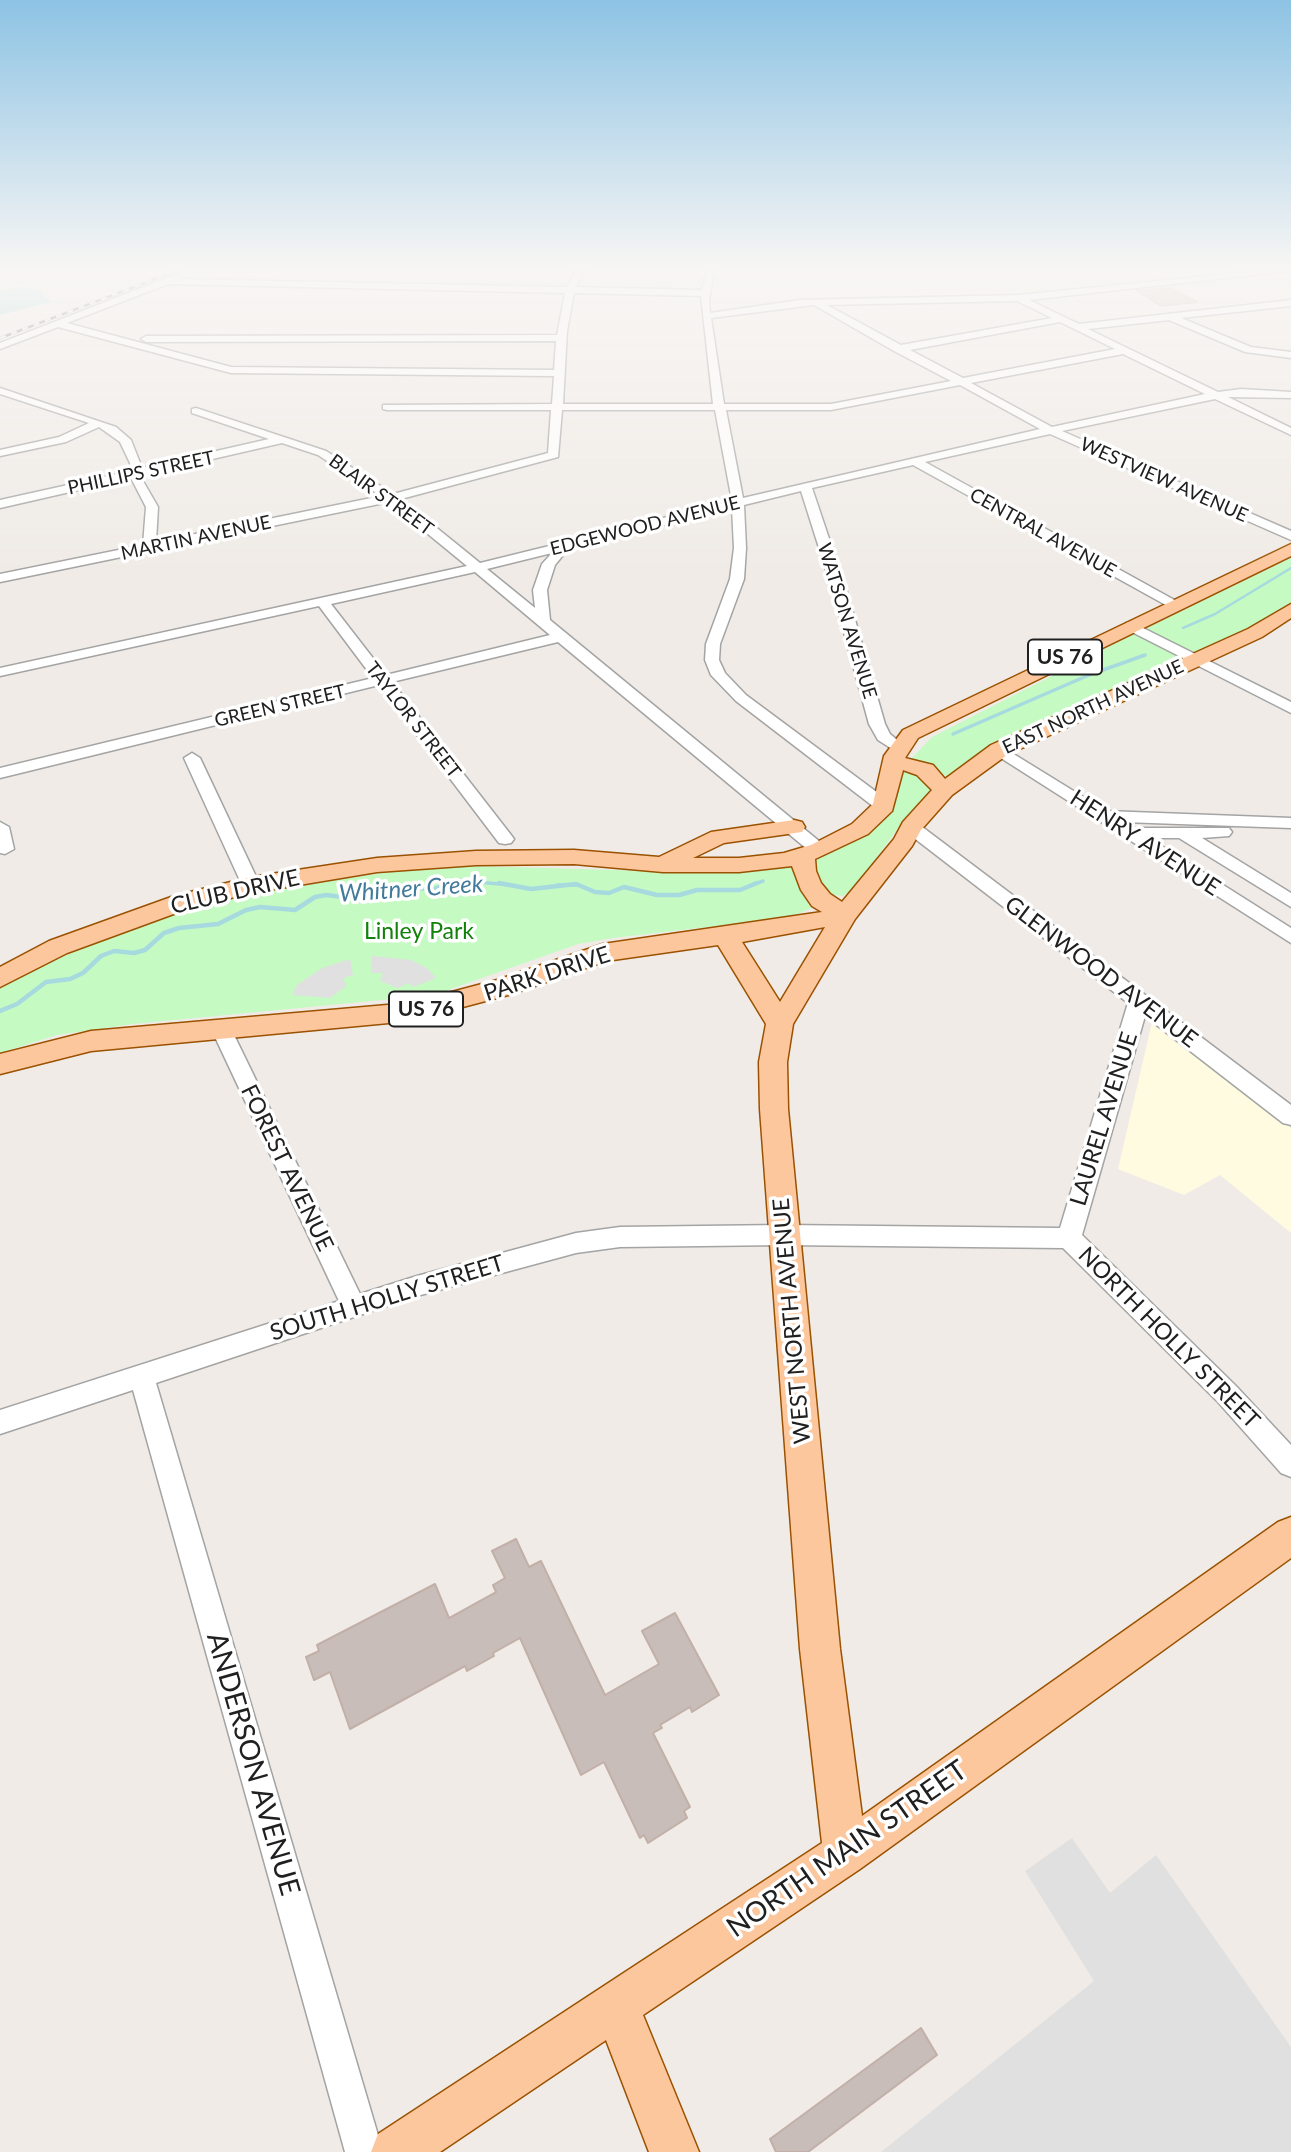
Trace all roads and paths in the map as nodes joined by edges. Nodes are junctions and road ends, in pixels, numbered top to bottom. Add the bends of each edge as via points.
1 (387, 371) edge
2 (714, 371) edge
3 (939, 371) edge
4 (1018, 371) edge
5 (1171, 371) edge
6 (560, 373) joint
7 (960, 383) junction
8 (1216, 393) junction
9 (4, 395) edge
10 (1291, 395) edge
11 (719, 405) junction
12 (387, 407) dead end
13 (557, 407) junction
14 (196, 411) dead end
15 (99, 423) junction
16 (1050, 430) junction
17 (1291, 432) edge
18 (282, 440) junction
19 (0, 453) edge
20 (914, 461) junction
21 (136, 474) junction
22 (806, 486) junction
23 (391, 498) junction
24 (738, 502) junction
25 (0, 504) edge
26 (1291, 536) edge
27 (562, 547) junction
28 (149, 548) junction
29 (1291, 549) edge
30 (475, 568) junction
31 (0, 579) edge
32 (322, 601) junction
33 (1173, 605) junction
34 (1291, 610) edge
35 (543, 623) junction
36 (1131, 626) junction
37 (560, 637) junction
38 (1196, 659) junction
39 (0, 673) edge
40 (384, 681) junction
41 (1291, 708) edge
42 (999, 750) junction
43 (897, 755) junction
44 (192, 758) dead end
45 (0, 773) edge
46 (944, 790) junction
47 (884, 806) junction
48 (1104, 816) junction
49 (1291, 823) edge
50 (794, 827) junction
51 (911, 827) junction
52 (1131, 833) junction
53 (1183, 833) junction
54 (1291, 835) edge
55 (505, 839) junction
56 (811, 853) junction
57 (574, 857) junction
58 (377, 865) junction
59 (663, 865) junction
60 (251, 885) junction
61 (1291, 901) edge
62 (845, 915) junction
63 (726, 936) junction
64 (1291, 937) edge
65 (0, 978) edge
66 (1139, 1001) junction
67 (780, 1024) junction
68 (225, 1029) junction
69 (0, 1064) edge
70 (1291, 1117) edge
71 (785, 1234) junction
72 (1069, 1237) junction
73 (354, 1307) junction
74 (141, 1376) junction
75 (0, 1422) edge
76 (1291, 1464) edge
77 (1291, 1535) edge
78 (845, 1854) junction
79 (616, 2006) junction
80 (365, 2152) edge
81 (396, 2152) edge
82 (674, 2152) edge

1 - 6 street
2 - 11 street
3 - 7 street, WESTVIEW AVENUE
4 - 7 street
5 - 8 street
6 - 13 street
7 - 11 street via 831,407
7 - 16 street, WESTVIEW AVENUE
8 - 10 street, EDGEWOOD AVENUE
8 - 16 street, EDGEWOOD AVENUE
8 - 17 street
9 - 15 street
11 - 13 street
11 - 24 street
12 - 13 street
13 - 23 street, MARTIN AVENUE via 554,455
14 - 18 street, BLAIR STREET
15 - 19 street via 62,440
15 - 21 street via 125,440
16 - 20 street, EDGEWOOD AVENUE
16 - 26 street, WESTVIEW AVENUE
18 - 21 street, PHILLIPS STREET
18 - 23 street, BLAIR STREET via 322,453
20 - 22 street, EDGEWOOD AVENUE
20 - 33 street, CENTRAL AVENUE
21 - 25 street, PHILLIPS STREET
21 - 28 street via 152,506
22 - 24 street, EDGEWOOD AVENUE
22 - 43 street, WATSON AVENUE via 877,724
23 - 28 street, MARTIN AVENUE
23 - 30 street, BLAIR STREET
24 - 27 street, EDGEWOOD AVENUE
24 - 47 street via 737,579 713,644 712,660 718,675 741,698
27 - 30 street, EDGEWOOD AVENUE
27 - 35 street via 540,590
28 - 31 street, MARTIN AVENUE
29 - 33 main road, US 76
30 - 32 street, EDGEWOOD AVENUE
30 - 35 street, BLAIR STREET
32 - 39 street, EDGEWOOD AVENUE
32 - 40 street, TAYLOR STREET
33 - 36 main road, US 76
34 - 38 main road, EAST NORTH AVENUE / US 76 via 1255,633
35 - 37 street, BLAIR STREET
36 - 38 street
36 - 43 main road, US 76 via 910,734
37 - 40 street, GREEN STREET
37 - 50 street, BLAIR STREET
38 - 41 street
38 - 42 main road, EAST NORTH AVENUE / US 76
40 - 45 street, GREEN STREET
40 - 55 street, TAYLOR STREET
42 - 46 main road, EAST NORTH AVENUE / US 76
42 - 48 street, HENRY AVENUE
43 - 46 main road via 925,770
43 - 47 main road
44 - 60 street
46 - 51 main road, EAST NORTH AVENUE / US 76
47 - 56 main road, CLUB DRIVE via 860,829
48 - 49 street
48 - 52 street, HENRY AVENUE
50 - 56 street, BLAIR STREET
50 - 59 main road via 719,837
51 - 62 main road, WEST NORTH AVENUE / US 76
51 - 66 street, GLENWOOD AVENUE
52 - 53 street
52 - 64 street, HENRY AVENUE
53 - 54 street
53 - 61 street, HENRY AVENUE
55 - 57 main road
55 - 58 main road via 438,848
56 - 59 main road, CLUB DRIVE via 738,866
56 - 62 main road via 804,871 810,885 821,900
57 - 58 main road, CLUB DRIVE
57 - 59 main road, CLUB DRIVE
58 - 60 main road, CLUB DRIVE
60 - 65 main road, CLUB DRIVE via 112,926 58,947
62 - 63 main road, PARK DRIVE / US 76
62 - 67 main road, WEST NORTH AVENUE
63 - 67 main road
63 - 68 main road, PARK DRIVE / US 76 via 603,953 503,988 410,1013
66 - 70 street, GLENWOOD AVENUE
66 - 72 street, LAUREL AVENUE
67 - 71 main road, WEST NORTH AVENUE via 773,1086
68 - 69 main road, PARK DRIVE / US 76 via 91,1041
68 - 73 street, FOREST AVENUE via 225,1038
71 - 72 street, NORTH HOLLY STREET
71 - 73 street, SOUTH HOLLY STREET via 620,1237 576,1243
71 - 78 main road, WEST NORTH AVENUE via 820,1649
72 - 76 street, NORTH HOLLY STREET
73 - 74 street, SOUTH HOLLY STREET
74 - 75 street, SOUTH HOLLY STREET
74 - 80 street, ANDERSON AVENUE
77 - 78 main road, NORTH MAIN STREET
78 - 79 main road, NORTH MAIN STREET
79 - 81 main road, NORTH MAIN STREET
79 - 82 main road

